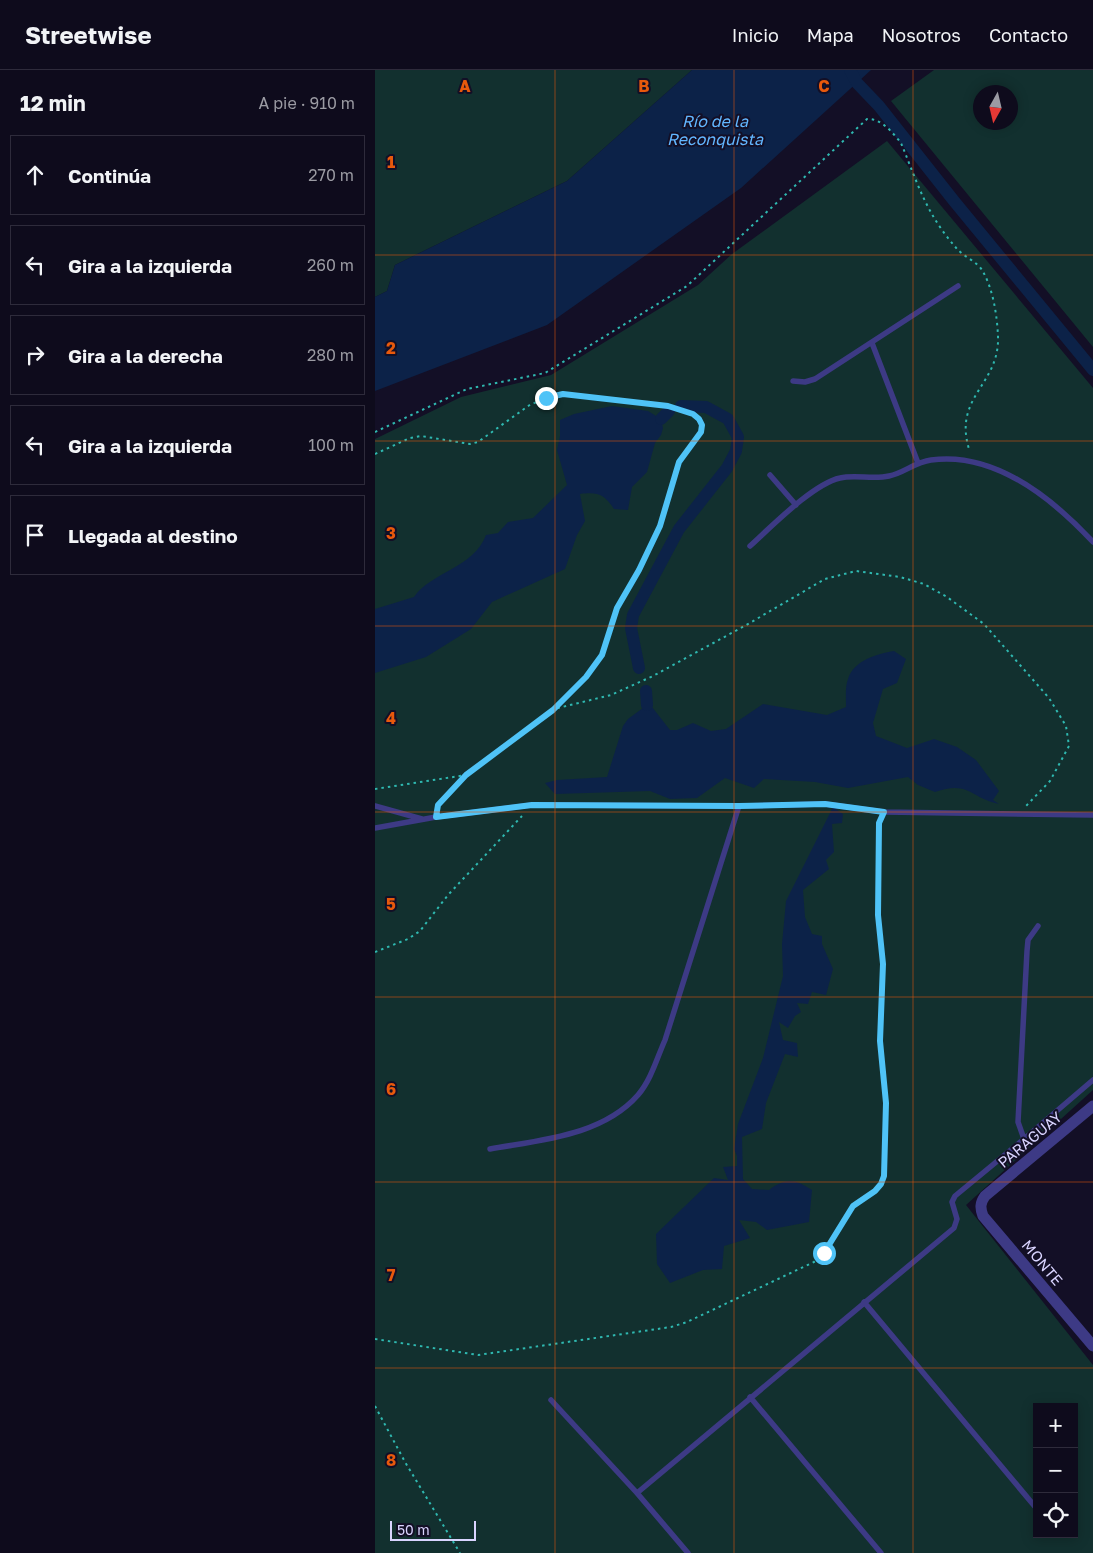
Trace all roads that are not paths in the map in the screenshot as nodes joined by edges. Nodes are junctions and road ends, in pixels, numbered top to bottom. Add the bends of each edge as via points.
1 (958, 286) dead end
2 (872, 343) junction
3 (793, 381) dead end
4 (918, 463) junction
5 (770, 476) dead end
6 (796, 505) junction
7 (1093, 542) edge
8 (750, 546) dead end
9 (375, 806) edge
10 (739, 806) junction
11 (1093, 815) edge
12 (422, 820) junction
13 (375, 828) edge
14 (1038, 926) dead end
15 (1093, 1080) edge
16 (1091, 1113) edge
17 (1025, 1139) junction
18 (490, 1148) dead end
19 (985, 1196) joint
20 (864, 1302) junction
21 (1093, 1346) edge
22 (750, 1397) junction
23 (551, 1400) dead end
24 (637, 1493) junction
25 (1033, 1504) edge
26 (688, 1553) edge
27 (881, 1553) edge

1 - 2 lane
2 - 3 lane via 815,379
2 - 4 lane
4 - 6 lane via 885,477 832,480
4 - 7 lane via 957,459 995,468 1055,505
5 - 6 lane
6 - 8 lane
9 - 12 lane
10 - 11 lane via 825,804 884,812
10 - 12 lane via 532,805
10 - 18 lane via 665,1040 638,1095 593,1127 552,1138
12 - 13 lane
14 - 17 lane via 1028,940 1027,951 1018,1122
15 - 17 lane
16 - 19 street, PARAGUAY
17 - 20 lane via 955,1196 952,1202 957,1219 954,1228
19 - 21 street, MONTE via 980,1208 983,1216
20 - 22 lane
20 - 25 lane
22 - 24 lane
22 - 27 lane
23 - 24 lane
24 - 26 lane

